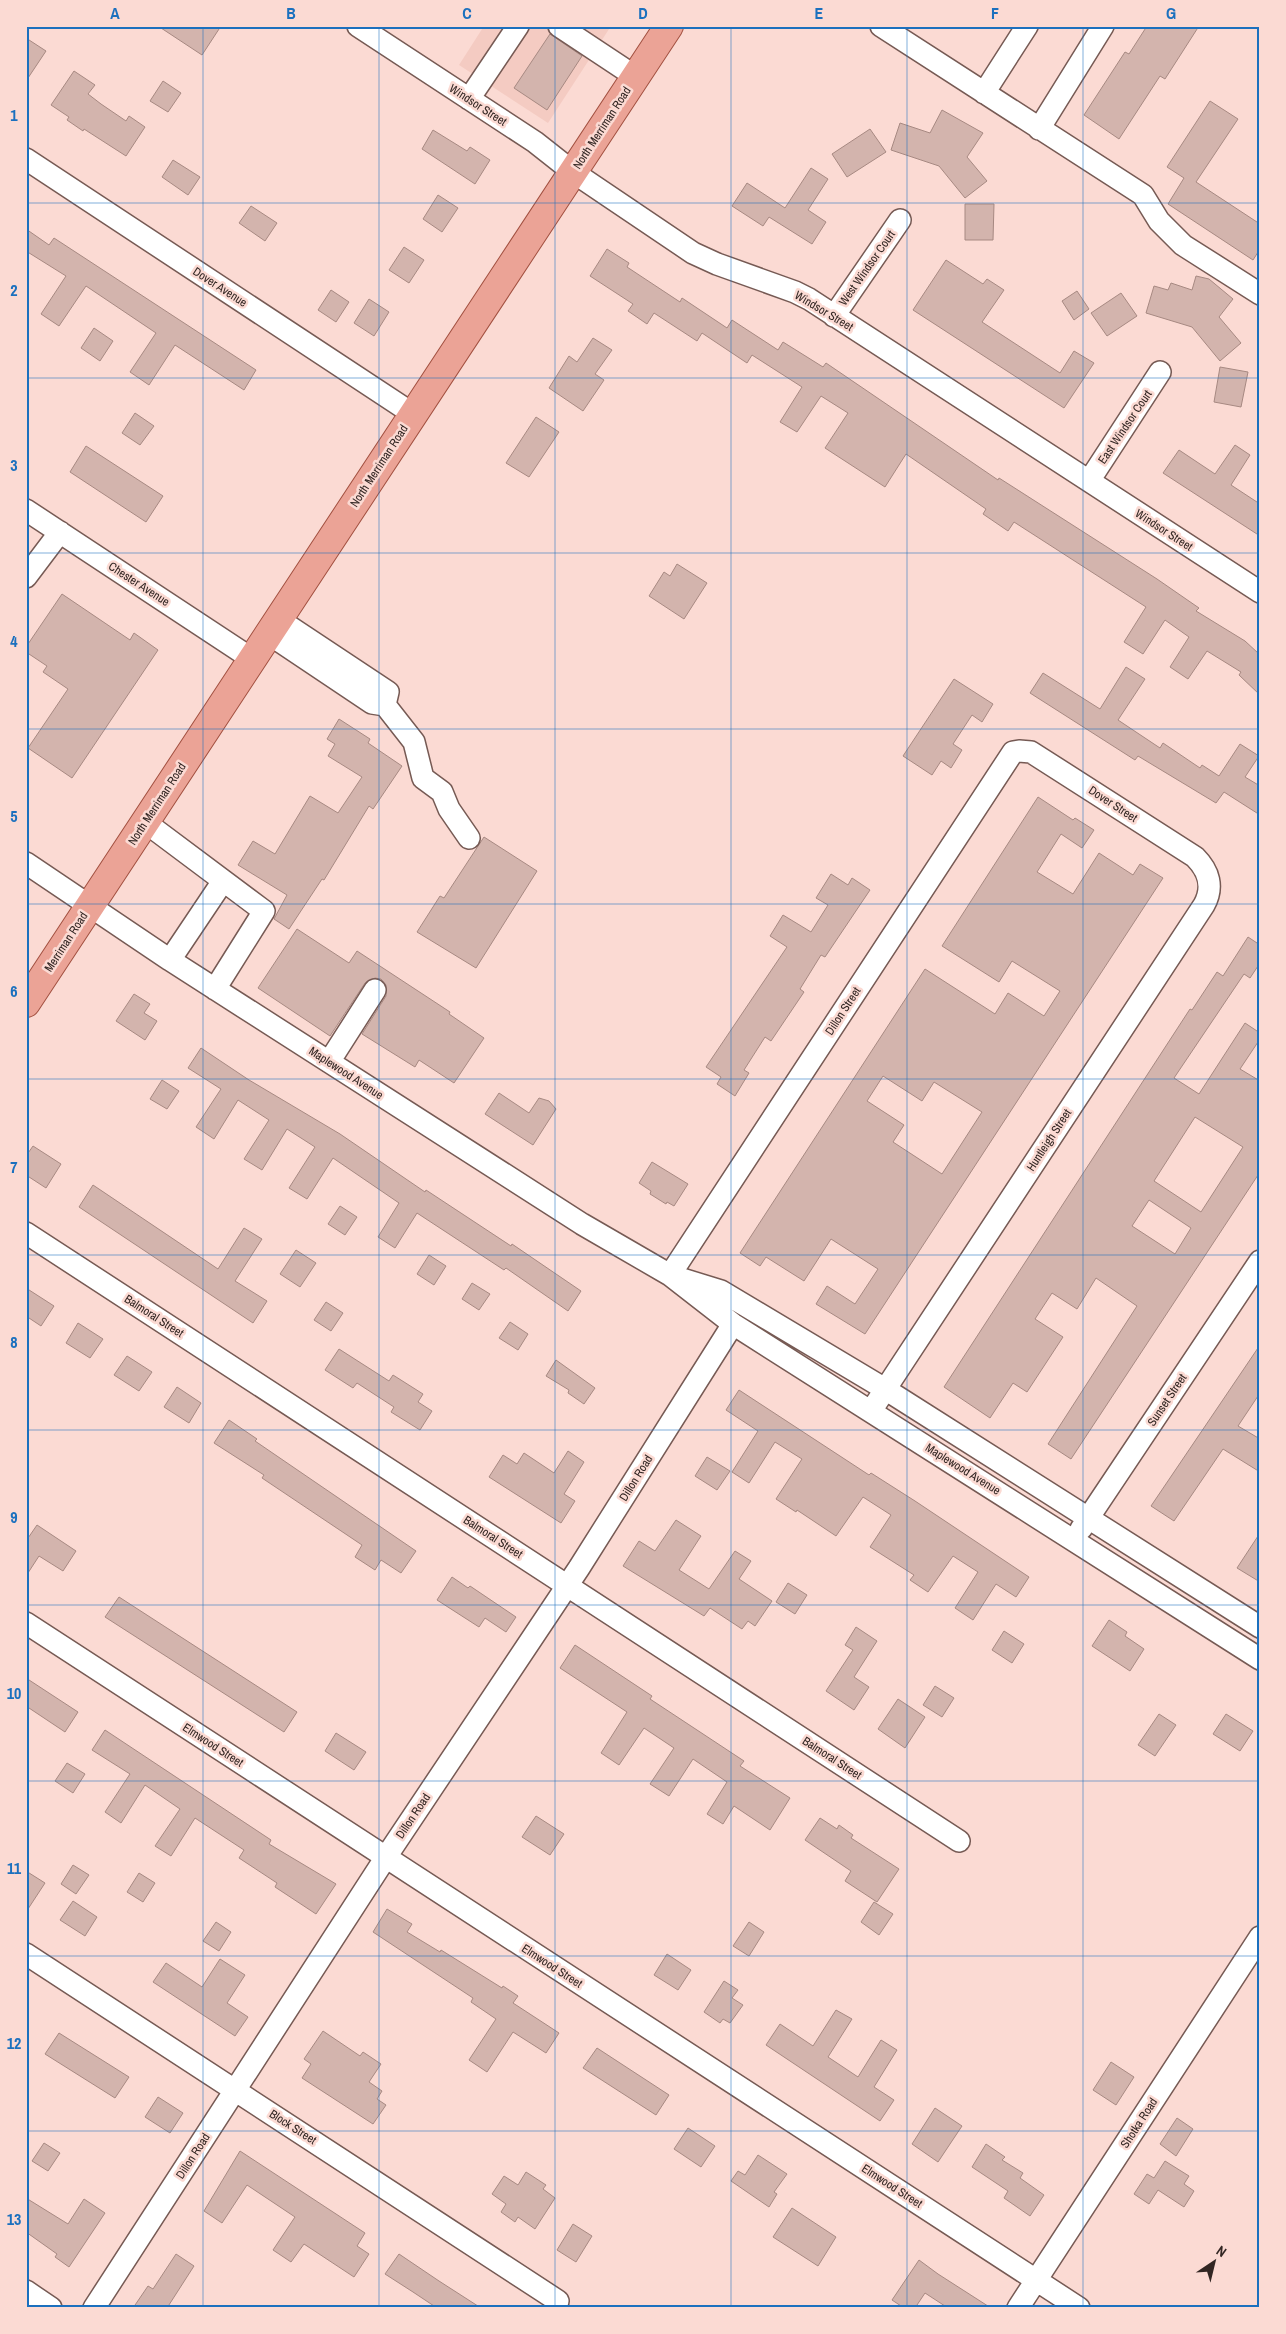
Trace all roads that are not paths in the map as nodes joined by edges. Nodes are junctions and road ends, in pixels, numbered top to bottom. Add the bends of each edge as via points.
1 (358, 26) edge
2 (518, 26) edge
3 (559, 26) edge
4 (669, 26) edge
5 (881, 26) edge
6 (1027, 26) edge
7 (1103, 26) edge
8 (636, 77) junction
9 (984, 93) junction
10 (469, 99) junction
11 (1039, 129) junction
12 (26, 159) edge
13 (573, 172) junction
14 (900, 220) dead end
15 (1260, 294) edge
16 (834, 316) junction
17 (1160, 372) dead end
18 (413, 414) junction
19 (1089, 481) junction
20 (26, 510) edge
21 (60, 532) junction
22 (26, 577) edge
23 (1260, 592) edge
24 (274, 627) junction
25 (252, 659) junction
26 (1019, 751) joint
27 (145, 822) junction
28 (469, 838) dead end
29 (26, 863) edge
30 (1204, 865) joint
31 (223, 881) junction
32 (90, 906) junction
33 (170, 960) junction
34 (215, 989) junction
35 (375, 990) dead end
36 (26, 1003) edge
37 (329, 1062) junction
38 (26, 1233) edge
39 (1260, 1261) edge
40 (670, 1276) junction
41 (733, 1324) junction
42 (885, 1389) junction
43 (871, 1411) junction
44 (1089, 1518) junction
45 (1074, 1540) junction
46 (567, 1585) junction
47 (26, 1623) edge
48 (1260, 1627) edge
49 (1260, 1659) edge
50 (959, 1841) dead end
51 (386, 1857) junction
52 (1260, 1937) edge
53 (26, 1954) edge
54 (236, 2091) junction
55 (1036, 2280) junction
56 (26, 2291) edge
57 (558, 2301) dead end
58 (51, 2308) edge
59 (94, 2308) edge
60 (1018, 2308) edge
61 (1078, 2308) edge

1 - 10 street, Windsor Street
2 - 10 street
3 - 8 street
4 - 8 main road, North Merriman Road
5 - 9 street
6 - 9 street
7 - 11 street
8 - 13 main road, North Merriman Road
9 - 11 street
10 - 13 street, Windsor Street via 535,142
11 - 15 street via 1143,195 1159,221 1183,245
12 - 18 street, Dover Avenue
13 - 16 street, Windsor Street via 693,253 795,292
13 - 18 main road, North Merriman Road
14 - 16 street, West Windsor Court
16 - 19 street, Windsor Street
17 - 19 street, East Windsor Court
18 - 24 main road, North Merriman Road
19 - 23 street, Windsor Street
20 - 21 street, Chester Avenue
21 - 22 street
21 - 25 street, Chester Avenue
24 - 25 main road, North Merriman Road
24 - 28 street via 372,704 385,705 414,742 423,778 442,792 448,810
25 - 27 main road, North Merriman Road
26 - 30 street, Dover Street via 1031,752 1195,856
26 - 40 street, Dillon Street via 1013,752
27 - 31 street
27 - 32 main road, North Merriman Road
29 - 32 street, Maplewood Avenue
30 - 42 street, Huntleigh Street via 1210,883 1204,904
31 - 33 street
31 - 34 street via 264,910
32 - 33 street, Maplewood Avenue
32 - 36 main road, Merriman Road
33 - 34 street, Maplewood Avenue
34 - 37 street, Maplewood Avenue
35 - 37 street
37 - 40 street, Maplewood Avenue via 582,1224
38 - 46 street, Balmoral Street
39 - 44 street, Sunset Street
40 - 41 street, Maplewood Avenue
40 - 42 street, Maplewood Avenue via 721,1291
41 - 43 street, Maplewood Avenue
41 - 46 street, Dillon Road
42 - 43 street, Huntleigh Street
42 - 44 street, Maplewood Avenue
43 - 45 street, Maplewood Avenue
44 - 45 street, Sunset Street
44 - 48 street, Maplewood Avenue
45 - 49 street, Maplewood Avenue
46 - 50 street, Balmoral Street
46 - 51 street, Dillon Road
47 - 51 street, Elmwood Street
51 - 54 street, Dillon Road
51 - 55 street, Elmwood Street
52 - 55 street, Shotka Road
53 - 54 street, Block Street
54 - 57 street, Block Street
54 - 59 street, Dillon Road
55 - 60 street, Shotka Road
55 - 61 street, Elmwood Street
56 - 58 street

